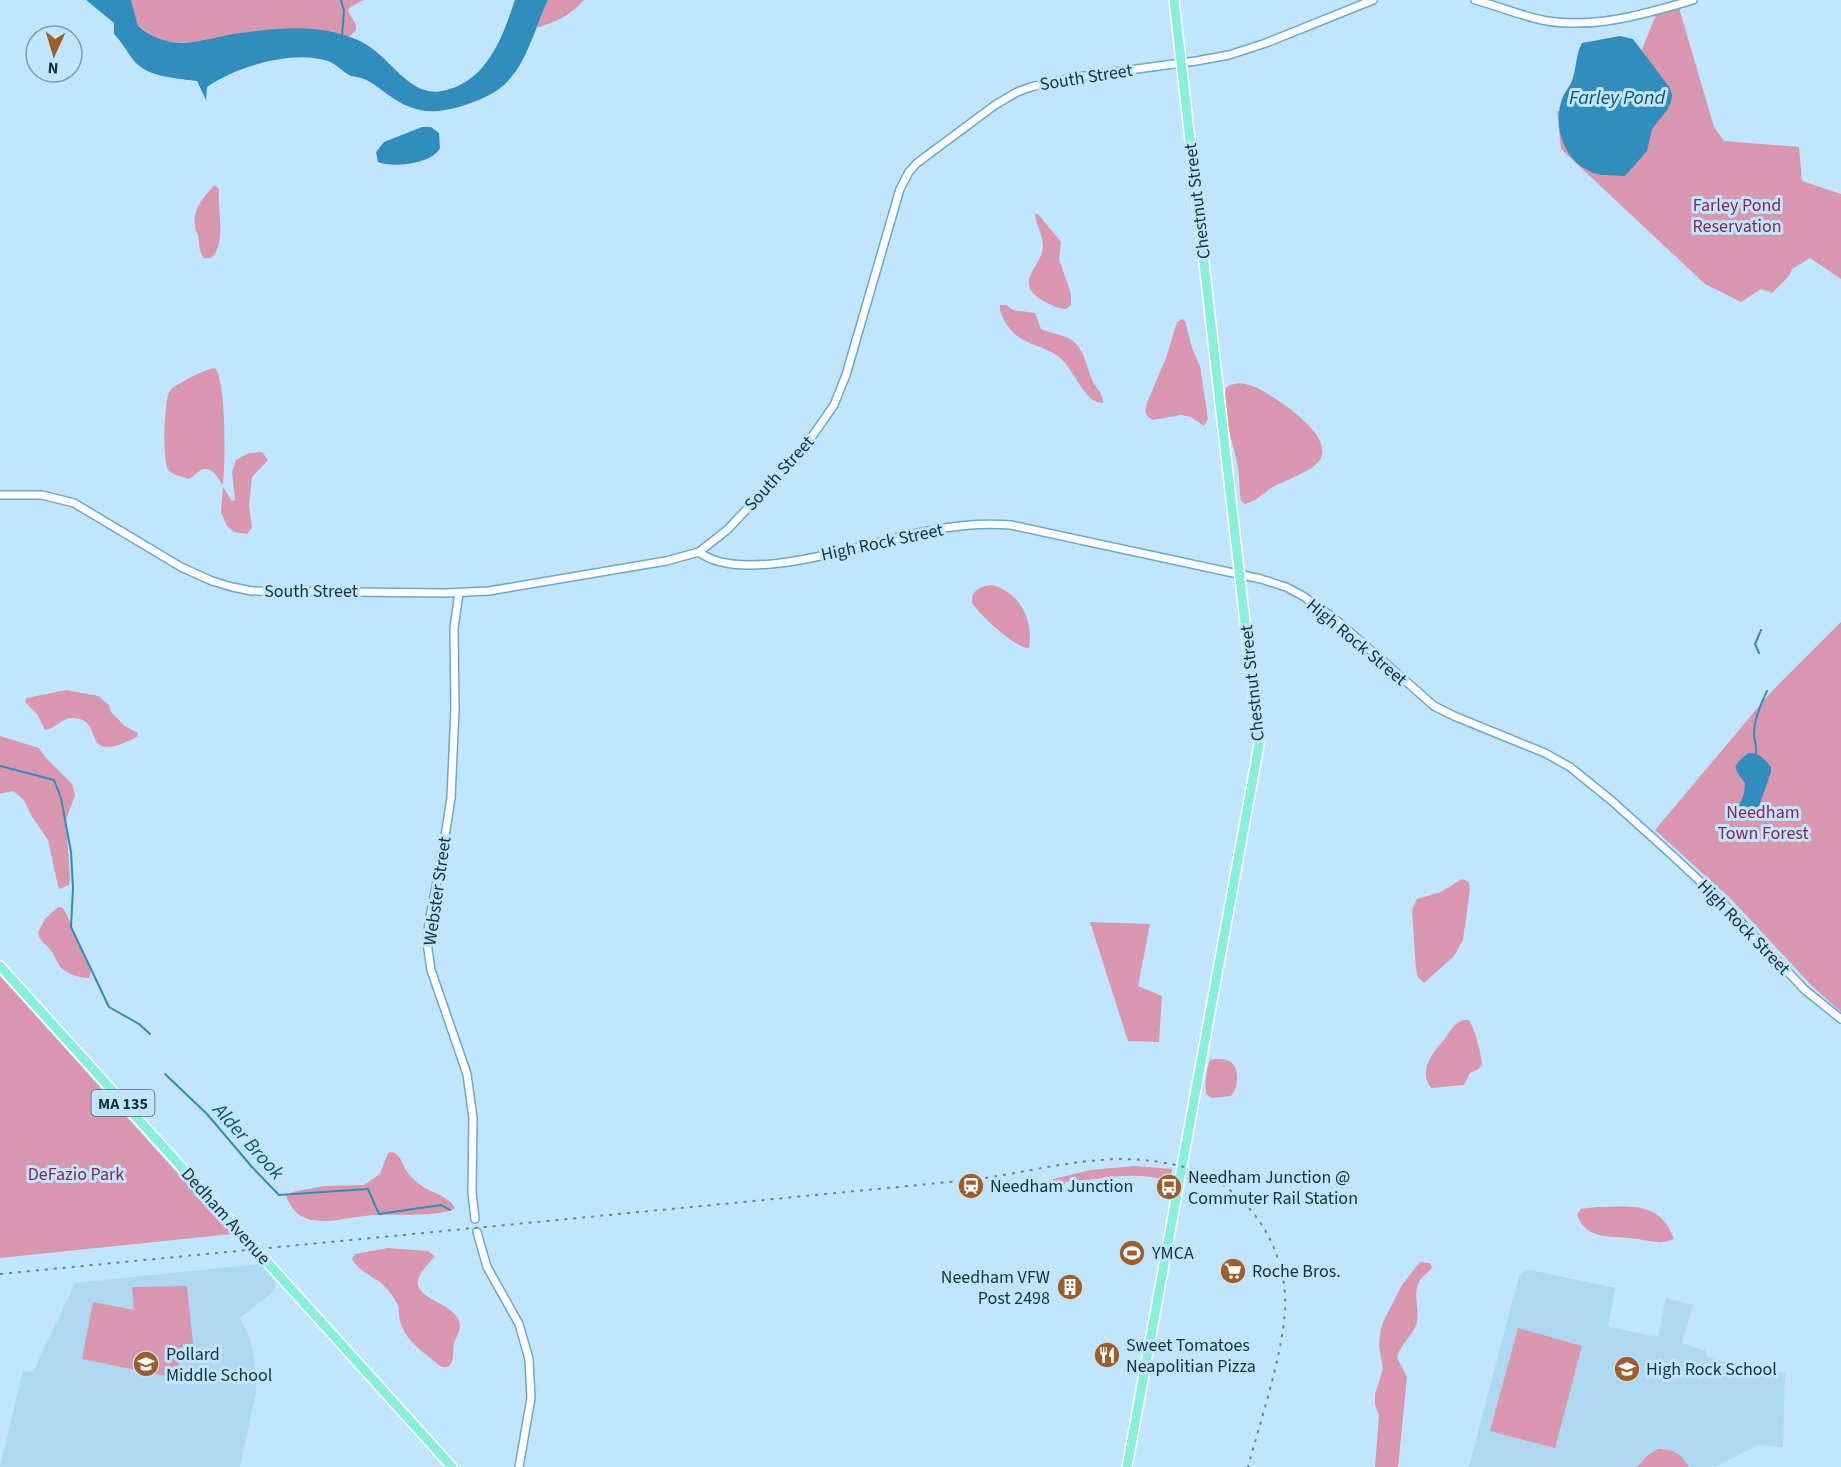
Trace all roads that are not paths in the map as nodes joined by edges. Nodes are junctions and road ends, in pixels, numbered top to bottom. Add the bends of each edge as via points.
1 (1174, 0) edge
2 (1372, 0) edge
3 (1475, 0) edge
4 (1693, 0) edge
5 (1182, 63) junction
6 (0, 495) edge
7 (699, 552) junction
8 (1240, 574) junction
9 (459, 593) junction
10 (0, 966) edge
11 (1841, 1019) edge
12 (475, 1219) dead end
13 (477, 1232) dead end
14 (452, 1467) edge
15 (519, 1467) edge
16 (1127, 1467) edge

1 - 5 main road, Chestnut Street
2 - 5 street, South Street via 1246,51
3 - 4 street via 1544,20 1580,23 1612,20
5 - 7 street, South Street via 1047,82 1017,92 913,166 900,189 834,405 786,470 727,530
5 - 8 main road, Chestnut Street
6 - 9 street, South Street via 42,495 74,503 181,567 232,587 252,591
7 - 8 street, High Rock Street via 721,563 761,565 933,530 1002,524
7 - 9 street, South Street via 666,561
8 - 11 street, High Rock Street via 1274,582 1304,596 1434,705 1570,767 1718,898 1806,990
8 - 16 main road, Chestnut Street via 1259,746
9 - 12 street, Webster Street via 454,628 451,798 427,942 431,970 467,1074 473,1118
10 - 14 main road, Dedham Avenue / MA 135
13 - 15 street via 487,1267 519,1324 529,1359 531,1398

